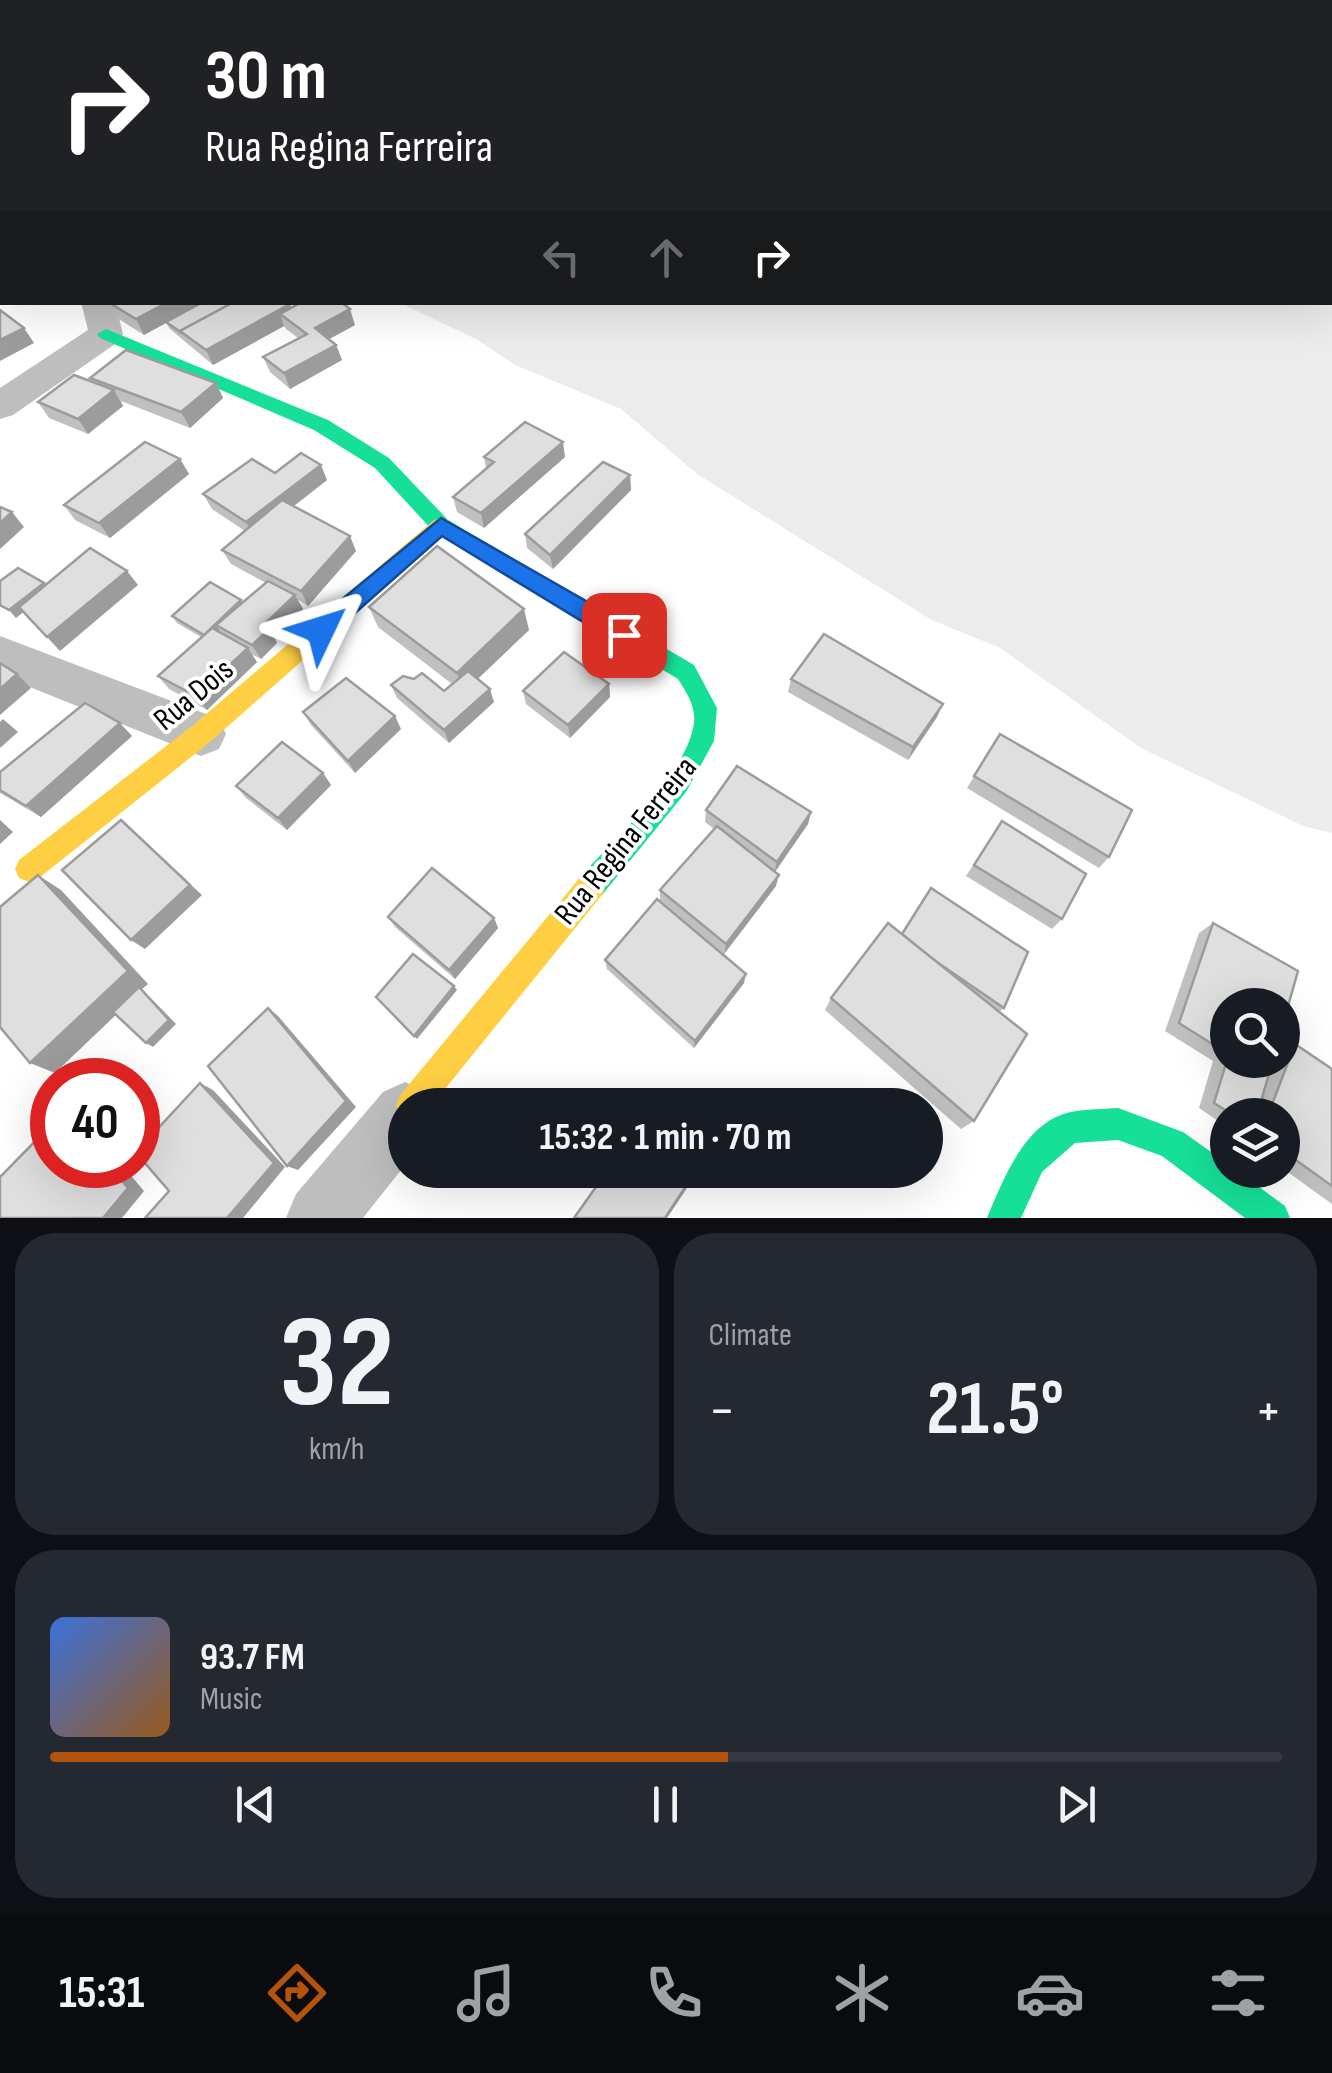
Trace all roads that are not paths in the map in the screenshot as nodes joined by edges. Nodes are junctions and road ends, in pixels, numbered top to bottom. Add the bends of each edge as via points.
1 (102, 318) edge
2 (0, 406) edge
3 (441, 526) junction
4 (0, 655) edge
5 (201, 734) junction
6 (29, 869) dead end
7 (426, 1088) edge
8 (388, 1135) edge
9 (320, 1218) edge
10 (1004, 1218) edge
11 (1272, 1218) edge

1 - 2 street
1 - 3 street, Rua Regina Ferreira via 321,425 382,463
3 - 5 street, Rua Dois
3 - 7 street, Rua Regina Ferreira via 686,672 704,695 707,729 697,758
4 - 5 street
5 - 6 street, Rua Dois
8 - 9 street
10 - 11 street via 1030,1160 1069,1128 1118,1124 1172,1143

